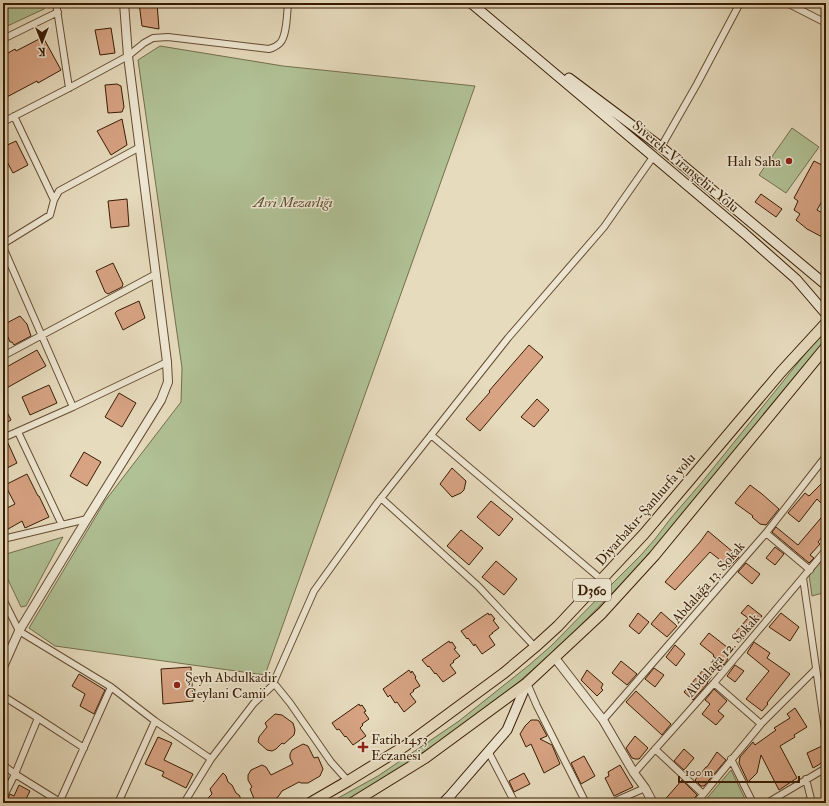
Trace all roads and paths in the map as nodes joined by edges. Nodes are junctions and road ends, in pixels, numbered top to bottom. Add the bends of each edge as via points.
1 (56, 3) edge
2 (124, 3) edge
3 (288, 3) edge
4 (471, 3) edge
5 (740, 3) edge
6 (787, 3) edge
7 (58, 12) junction
8 (826, 23) edge
9 (3, 39) edge
10 (522, 45) junction
11 (128, 56) junction
12 (70, 88) junction
13 (14, 116) junction
14 (3, 122) edge
15 (140, 147) junction
16 (661, 147) junction
17 (654, 157) junction
18 (54, 200) junction
19 (3, 246) edge
20 (156, 274) junction
21 (826, 285) edge
22 (826, 314) edge
23 (826, 323) edge
24 (42, 335) junction
25 (826, 347) edge
26 (3, 356) edge
27 (167, 362) junction
28 (73, 407) junction
29 (18, 432) junction
30 (431, 435) junction
31 (3, 438) edge
32 (826, 456) edge
33 (381, 498) junction
34 (87, 519) junction
35 (62, 525) junction
36 (766, 533) junction
37 (3, 539) edge
38 (826, 550) edge
39 (810, 570) junction
40 (803, 578) junction
41 (602, 580) junction
42 (3, 599) edge
43 (19, 631) junction
44 (535, 647) junction
45 (7, 648) edge
46 (555, 658) junction
47 (3, 667) edge
48 (816, 668) junction
49 (273, 682) junction
50 (527, 683) junction
51 (714, 683) junction
52 (111, 687) junction
53 (3, 696) edge
54 (38, 718) junction
55 (603, 720) junction
56 (155, 721) junction
57 (761, 724) junction
58 (826, 738) edge
59 (84, 748) junction
60 (655, 749) junction
61 (488, 751) junction
62 (211, 759) junction
63 (732, 759) junction
64 (3, 765) edge
65 (826, 768) edge
66 (634, 773) junction
67 (15, 774) junction
68 (806, 779) junction
69 (348, 781) junction
70 (645, 788) junction
71 (703, 794) junction
72 (3, 798) edge
73 (448, 801) edge
74 (59, 803) edge
75 (118, 803) edge
76 (184, 803) edge
77 (310, 803) edge
78 (352, 803) edge
79 (515, 803) edge
80 (586, 803) edge
81 (611, 803) edge
82 (652, 803) edge
83 (696, 803) edge
84 (753, 803) edge
85 (768, 803) edge
86 (812, 803) edge

1 - 7 street
2 - 11 street
3 - 11 street via 284,36 281,43 269,49 168,37 153,38
4 - 10 main road, Siverek-Viranşehir Yolu
5 - 16 street
6 - 8 street
7 - 9 street
7 - 12 street
10 - 16 main road, Siverek-Viranşehir Yolu
10 - 17 main road, Siverek-Viranşehir Yolu
11 - 12 street
11 - 15 street
12 - 13 street
13 - 14 street
13 - 18 street
15 - 18 street via 58,191
15 - 20 street
16 - 21 main road, Siverek-Viranşehir Yolu
17 - 22 main road, Siverek-Viranşehir Yolu via 796,279
17 - 30 street via 604,227 508,338
18 - 19 street via 50,215
19 - 24 street
20 - 24 street
20 - 27 street
23 - 41 highway, Diyarbakır-Şanlıurfa yolu / D360
24 - 26 street
24 - 28 street
25 - 46 highway, D360 via 654,556 602,613
27 - 28 street
27 - 34 street via 168,382 161,400
28 - 29 street
29 - 31 street
29 - 35 street
30 - 33 street
30 - 41 street
32 - 36 street, Abdalağa 13. Sokak
33 - 44 street via 478,586
33 - 49 street via 314,591
34 - 35 street
34 - 43 street
35 - 37 street
36 - 39 street
36 - 55 street, Abdalağa 13. Sokak
38 - 39 street, Abdalağa 12. Sokak
39 - 40 street, Abdalağa 12. Sokak
40 - 48 street
40 - 51 street, Abdalağa 12. Sokak
41 - 44 highway, Diyarbakır-Şanlıurfa yolu / D360
42 - 43 street
43 - 45 street
43 - 52 street
44 - 69 highway, Diyarbakır-Şanlıurfa yolu / D360 via 406,746
45 - 47 street
46 - 50 highway, D360
46 - 55 street
48 - 57 street
48 - 58 street
49 - 62 street
49 - 69 street via 331,762
50 - 61 main road via 507,730
50 - 78 highway, D360 via 425,758
50 - 80 street
51 - 57 street
51 - 60 street, Abdalağa 12. Sokak
52 - 56 street
52 - 59 street
53 - 54 street
54 - 59 street
54 - 67 street
55 - 66 street
56 - 62 street
56 - 75 street
57 - 63 street
59 - 74 street
60 - 66 street, Abdalağa 12. Sokak
60 - 71 street
61 - 73 main road
61 - 79 street
62 - 76 street
63 - 71 street
63 - 84 street
64 - 67 street
65 - 68 street
66 - 70 street
67 - 72 street
67 - 74 street
68 - 85 street
68 - 86 street
69 - 77 highway, Diyarbakır-Şanlıurfa yolu / D360
70 - 81 street
70 - 82 street
71 - 83 street

